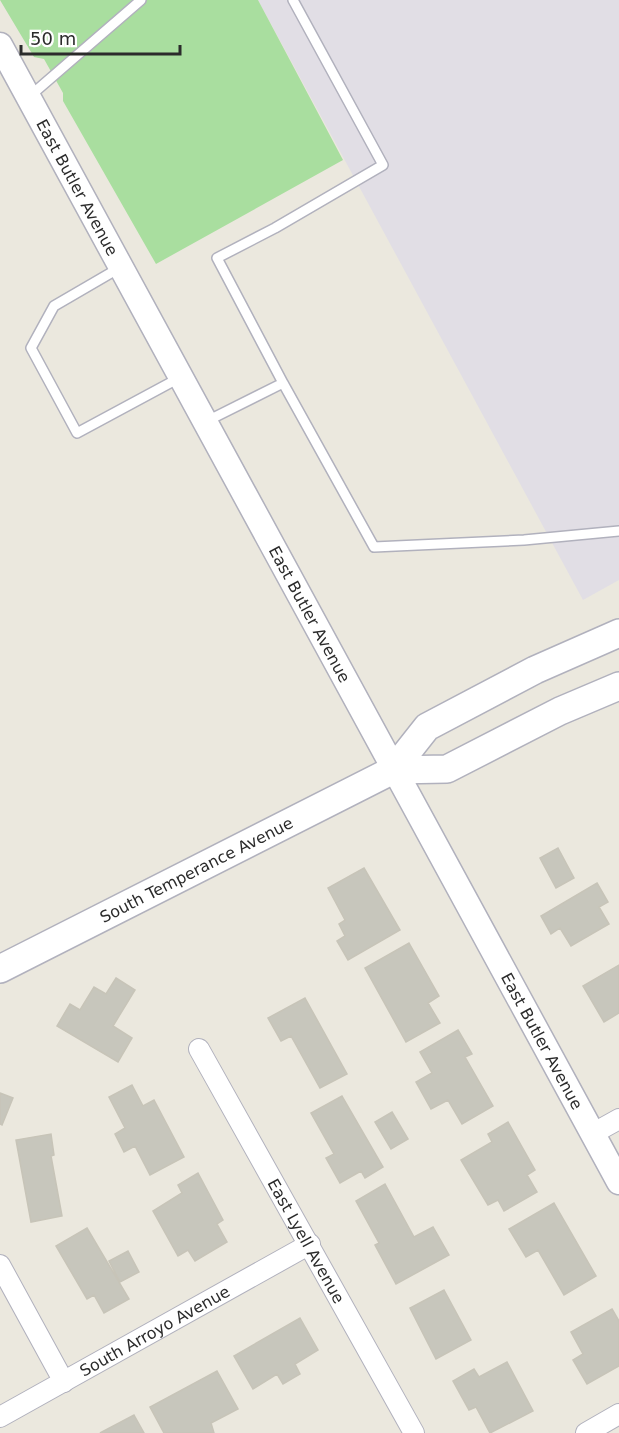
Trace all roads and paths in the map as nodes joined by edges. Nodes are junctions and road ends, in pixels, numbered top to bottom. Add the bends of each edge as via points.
1 (141, 0) edge
2 (293, 0) edge
3 (0, 45) edge
4 (28, 97) junction
5 (121, 267) junction
6 (181, 377) junction
7 (283, 383) junction
8 (205, 422) junction
9 (619, 531) edge
10 (619, 633) edge
11 (619, 687) edge
12 (393, 770) junction
13 (0, 969) edge
14 (199, 1049) dead end
15 (619, 1119) edge
16 (592, 1134) junction
17 (619, 1182) edge
18 (310, 1244) junction
19 (0, 1265) edge
20 (64, 1382) junction
21 (619, 1414) edge
22 (0, 1417) edge
23 (414, 1433) edge
24 (586, 1433) edge

1 - 4 lane
2 - 7 lane via 383,165 217,258
3 - 4 street, East Butler Avenue
4 - 5 street, East Butler Avenue
5 - 6 street, East Butler Avenue
5 - 6 lane via 54,306 32,348 36,358 77,433
6 - 8 street, East Butler Avenue
7 - 8 lane
7 - 9 lane via 374,547
8 - 12 street, East Butler Avenue
10 - 12 main road, South Temperance Avenue via 535,670 427,727
11 - 12 main road, South Temperance Avenue via 560,711 447,769
12 - 13 main road, South Temperance Avenue
12 - 16 street, East Butler Avenue
14 - 18 street, East Lyell Avenue
15 - 16 street
16 - 17 street, East Butler Avenue
18 - 20 street, South Arroyo Avenue
18 - 23 street, East Lyell Avenue
19 - 20 street
20 - 22 street, South Arroyo Avenue
21 - 24 street

